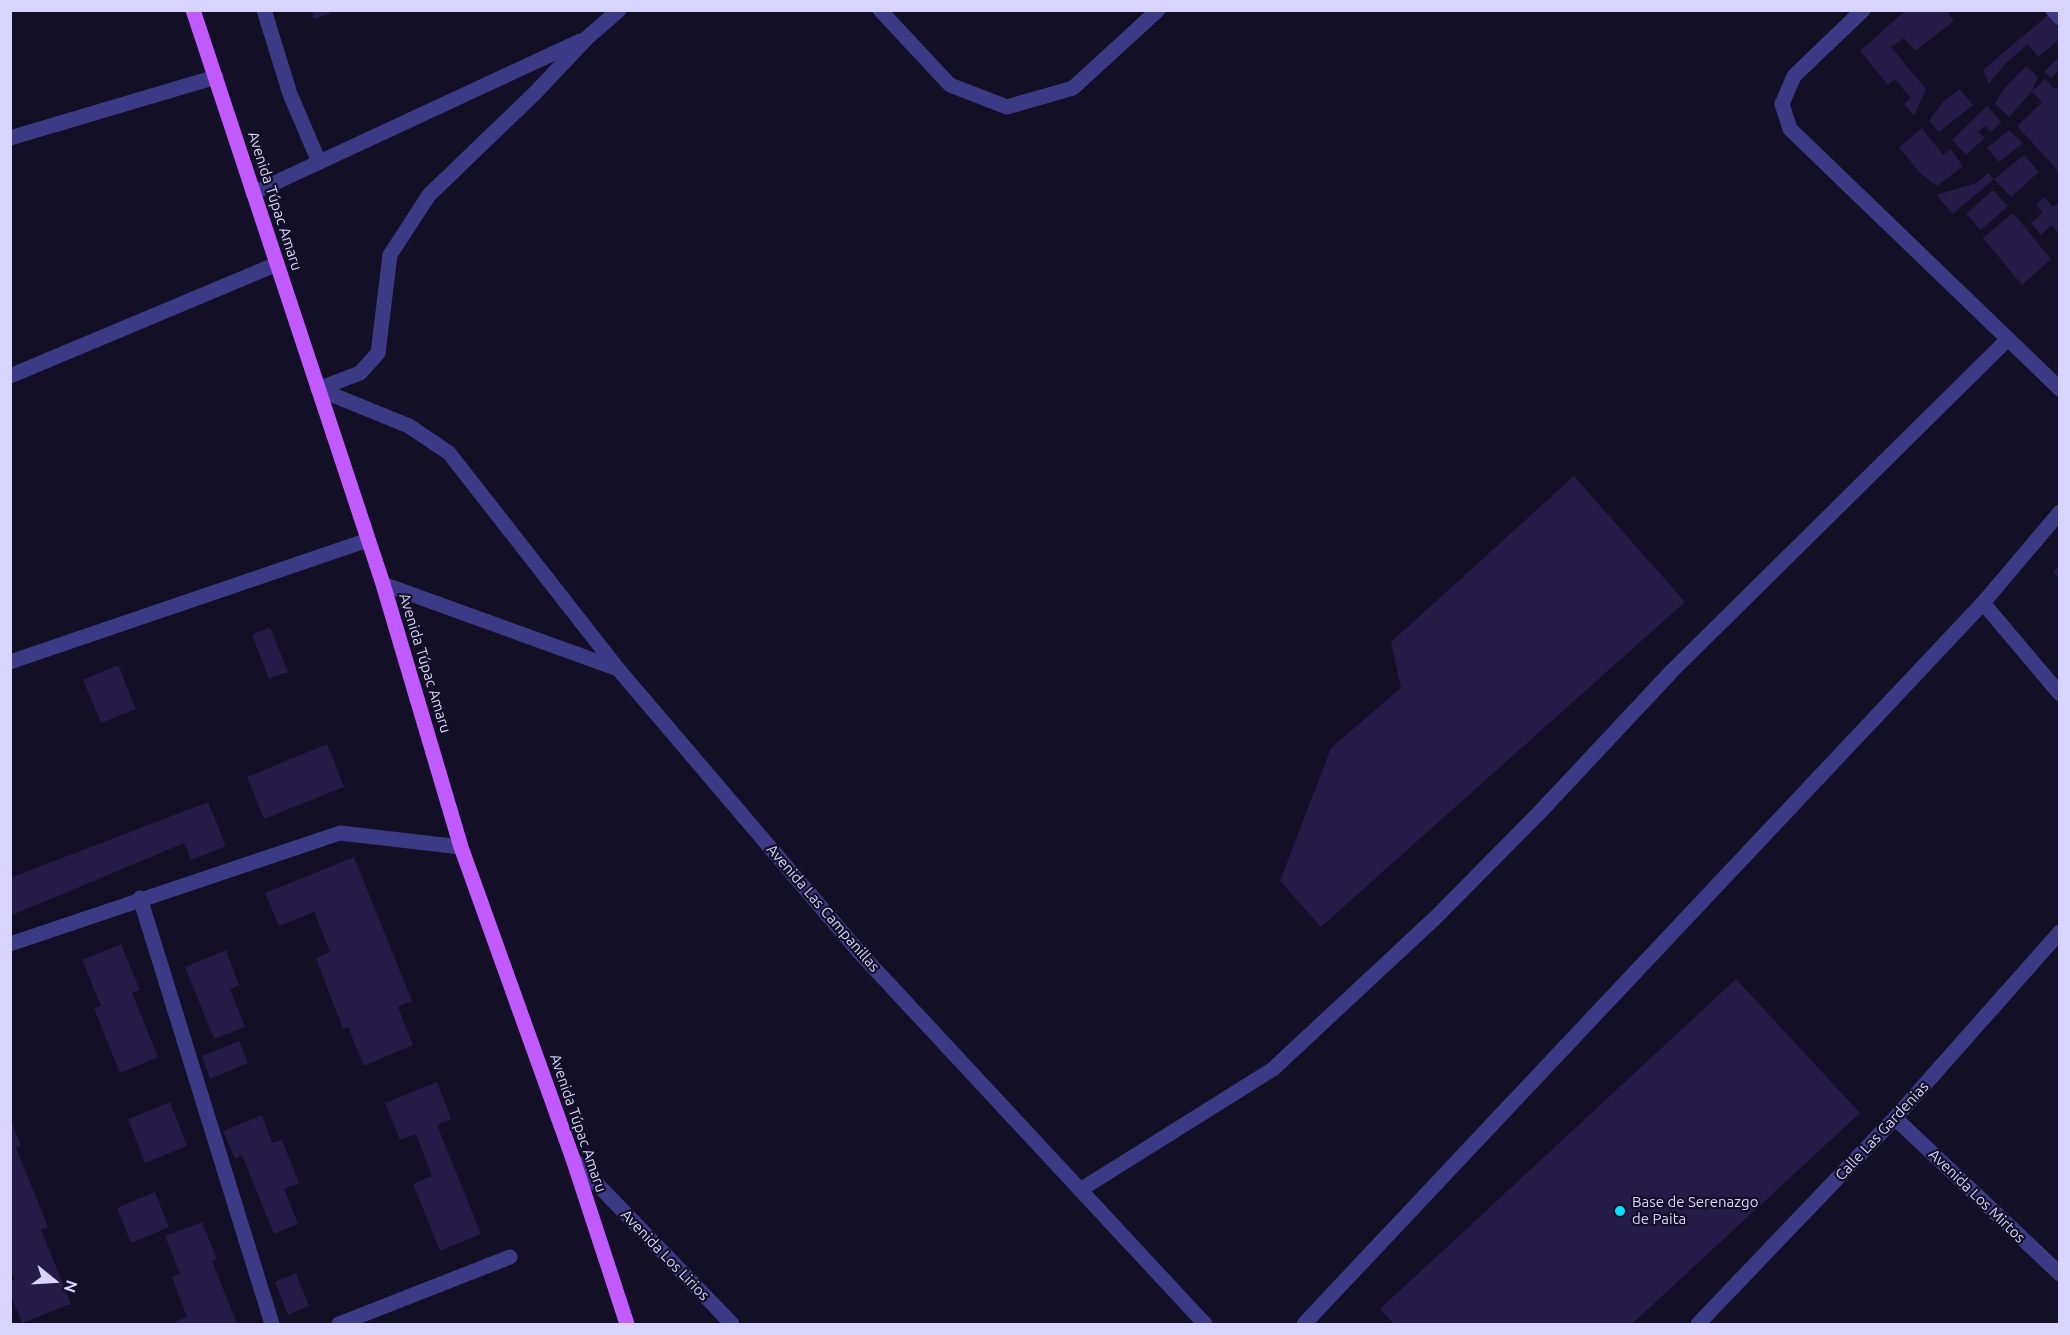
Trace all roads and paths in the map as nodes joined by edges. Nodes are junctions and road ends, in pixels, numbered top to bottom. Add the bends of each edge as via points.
1 (193, 10) edge
2 (264, 10) edge
3 (619, 10) edge
4 (880, 10) edge
5 (1158, 10) edge
6 (1863, 10) edge
7 (2053, 10) edge
8 (2060, 18) edge
9 (588, 37) junction
10 (216, 77) junction
11 (10, 138) edge
12 (319, 162) junction
13 (253, 193) junction
14 (277, 264) junction
15 (2008, 339) junction
16 (10, 376) edge
17 (318, 389) junction
18 (2060, 389) edge
19 (2060, 512) edge
20 (368, 540) junction
21 (383, 584) junction
22 (1983, 603) junction
23 (10, 662) edge
24 (618, 669) junction
25 (2060, 694) edge
26 (461, 847) junction
27 (140, 898) junction
28 (2060, 932) edge
29 (10, 944) edge
30 (1895, 1118) junction
31 (573, 1159) junction
32 (1080, 1190) junction
33 (510, 1257) dead end
34 (2060, 1274) edge
35 (272, 1324) edge
36 (339, 1324) edge
37 (627, 1324) edge
38 (732, 1324) edge
39 (1205, 1324) edge
40 (1304, 1324) edge
41 (1698, 1324) edge

1 - 10 main road, Avenida Túpac Amaru
2 - 12 street via 290,94
3 - 9 street
4 - 5 street via 950,85 1007,108 1073,88
6 - 15 street via 1794,75 1782,104 1790,129
7 - 8 street
9 - 12 street
9 - 17 street via 429,195 390,255 378,353 360,373
10 - 11 street
10 - 13 main road, Avenida Túpac Amaru
12 - 13 street
13 - 14 main road, Avenida Túpac Amaru
14 - 16 street
14 - 17 main road, Avenida Túpac Amaru
15 - 18 street
15 - 32 street via 1672,671 1436,918 1273,1070
17 - 20 main road, Avenida Túpac Amaru
17 - 24 street via 409,426 449,453
19 - 22 street
20 - 21 main road, Avenida Túpac Amaru
20 - 23 street
21 - 24 street, Avenida Las Campanillas
21 - 26 main road, Avenida Túpac Amaru
22 - 25 street
22 - 40 street
24 - 32 street, Avenida Las Campanillas via 860,953
26 - 27 street via 340,832
26 - 31 main road, Avenida Túpac Amaru
27 - 29 street
27 - 35 street
28 - 30 street, Calle Las Gardenias
30 - 34 street, Avenida Los Mirtos
30 - 41 street, Calle Las Gardenias
31 - 37 main road, Avenida Túpac Amaru
31 - 38 street, Avenida Los Lirios
32 - 39 street, Avenida Las Campanillas
33 - 36 street

